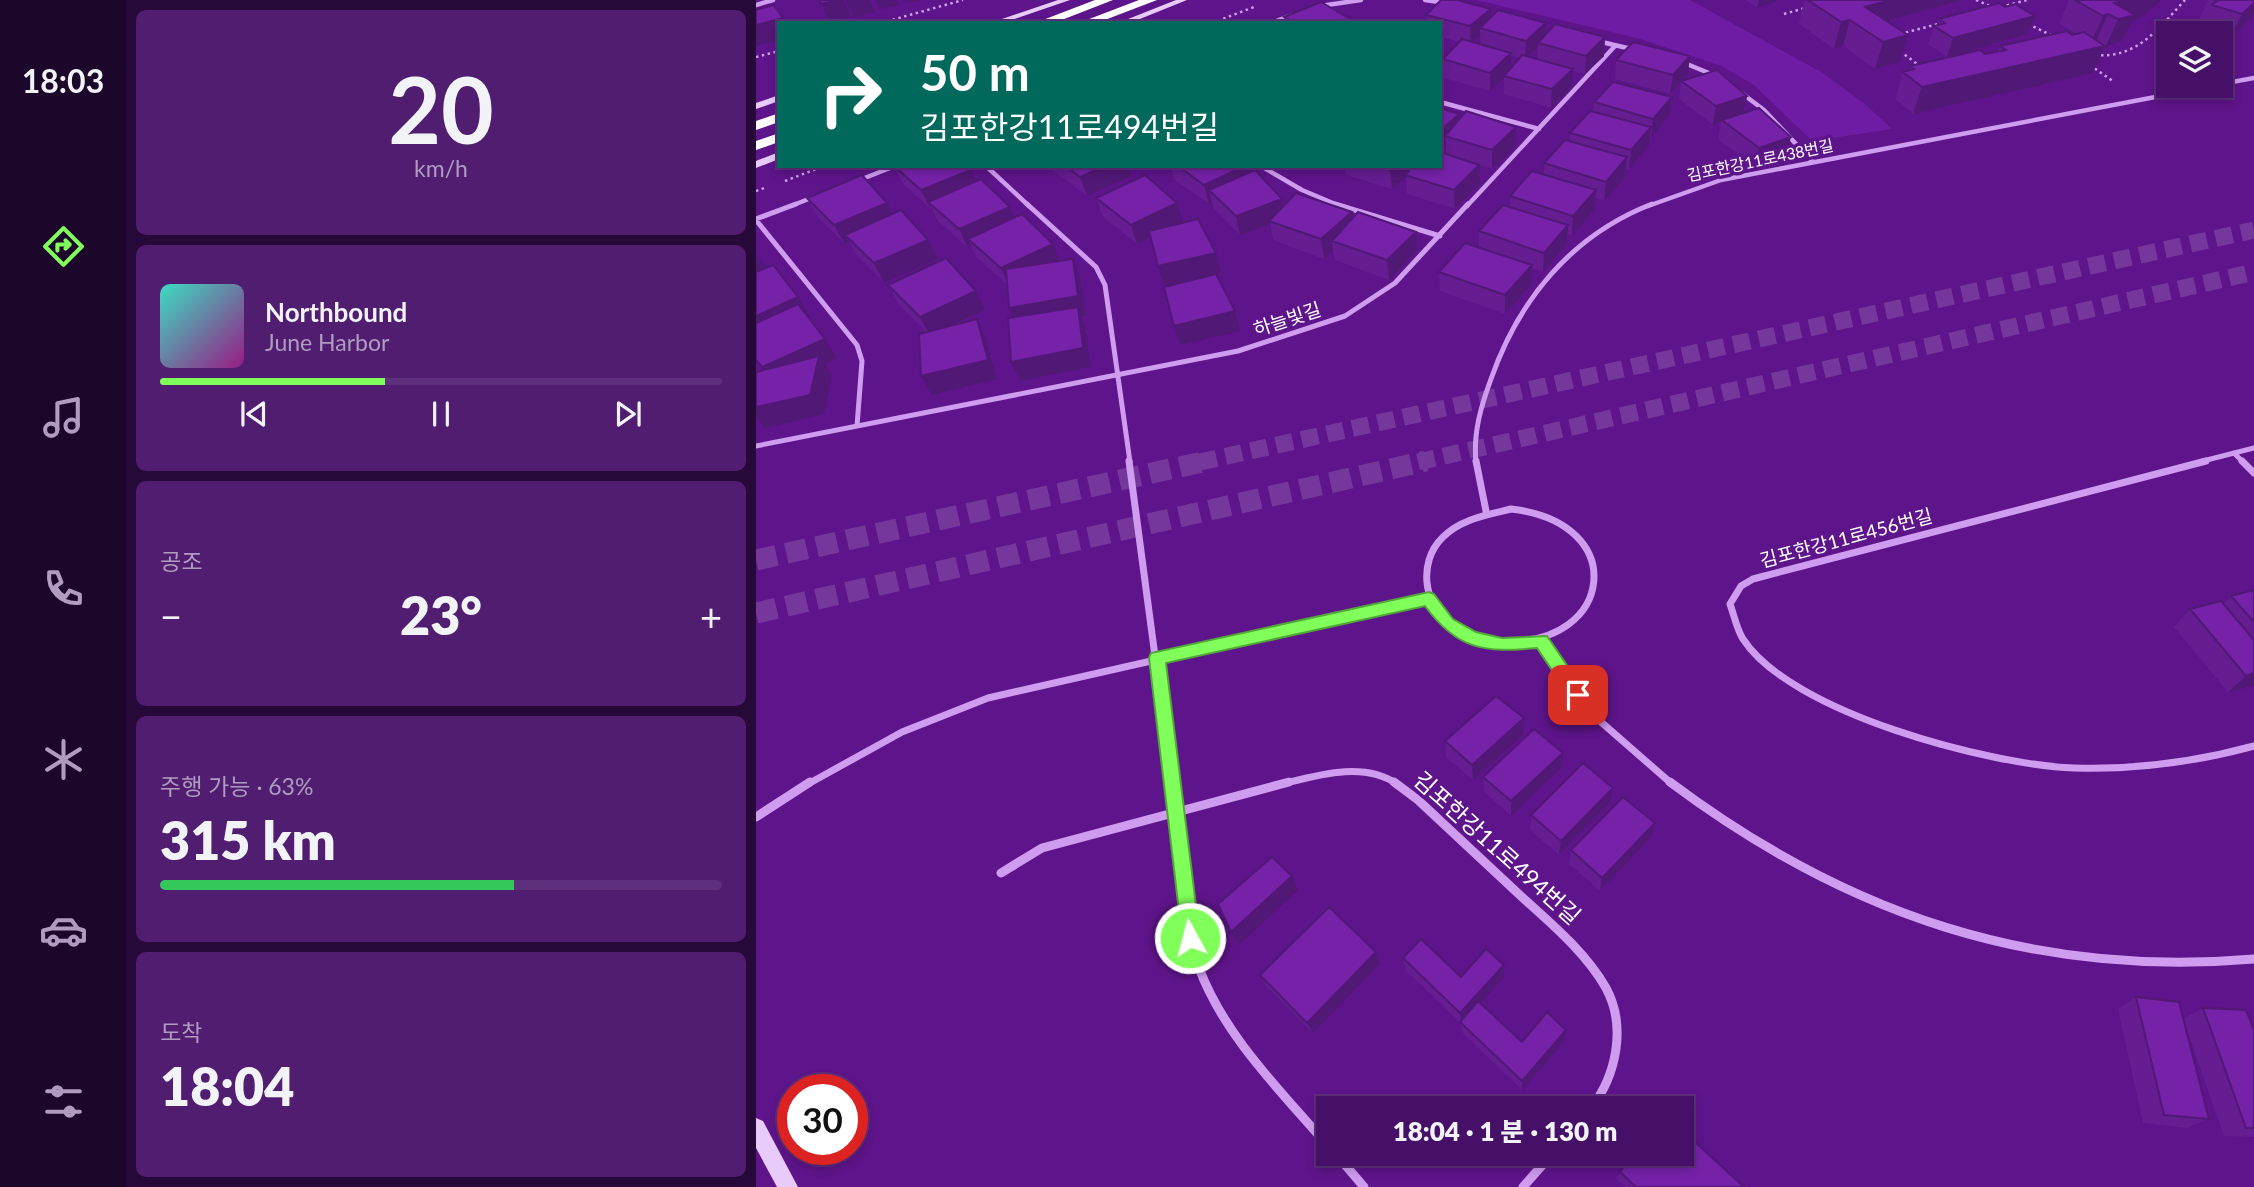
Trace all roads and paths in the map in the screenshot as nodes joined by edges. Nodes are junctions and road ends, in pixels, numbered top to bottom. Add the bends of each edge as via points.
1 (773, 0) edge
2 (963, 0) edge
3 (1066, 0) edge
4 (1107, 0) edge
5 (1151, 0) edge
6 (1184, 0) edge
7 (1361, 0) edge
8 (1425, 0) edge
9 (1976, 0) edge
10 (2027, 0) edge
11 (2185, 0) edge
12 (756, 5) edge
13 (1262, 5) dead end
14 (1458, 6) edge
15 (1814, 6) edge
16 (1317, 7) edge
17 (1995, 9) junction
18 (1983, 12) edge
19 (1295, 14) edge
20 (1784, 14) dead end
21 (2007, 14) edge
22 (2019, 20) edge
23 (888, 21) edge
24 (1000, 21) edge
25 (1047, 21) edge
26 (1091, 21) edge
27 (1127, 21) edge
28 (1218, 21) edge
29 (1276, 21) edge
30 (1947, 21) edge
31 (1889, 36) edge
32 (2056, 37) edge
33 (1589, 39) edge
34 (1615, 46) junction
35 (1893, 46) edge
36 (777, 52) edge
37 (1648, 53) edge
38 (2090, 53) edge
39 (756, 57) edge
40 (1670, 59) edge
41 (2080, 59) edge
42 (1925, 70) edge
43 (2254, 78) edge
44 (2233, 82) edge
45 (2120, 86) dead end
46 (2156, 97) edge
47 (777, 98) edge
48 (1442, 103) edge
49 (756, 106) edge
50 (777, 118) edge
51 (756, 126) edge
52 (1539, 129) junction
53 (777, 138) edge
54 (756, 146) edge
55 (777, 156) edge
56 (1813, 162) junction
57 (756, 164) edge
58 (819, 168) edge
59 (890, 168) edge
60 (988, 168) edge
61 (1264, 168) edge
62 (844, 186) edge
63 (756, 191) edge
64 (818, 195) edge
65 (756, 219) edge
66 (1440, 236) junction
67 (1117, 375) junction
68 (857, 426) junction
69 (756, 446) edge
70 (2254, 448) edge
71 (2234, 453) junction
72 (2254, 472) edge
73 (1486, 511) junction
74 (1429, 598) junction
75 (1541, 640) junction
76 (1157, 658) junction
77 (2254, 747) edge
78 (1176, 812) junction
79 (756, 817) edge
80 (1001, 873) dead end
81 (2254, 959) edge
82 (1600, 1096) edge
83 (756, 1128) edge
84 (1316, 1132) edge
85 (1346, 1166) edge
86 (1542, 1166) edge
87 (788, 1187) edge
88 (1364, 1187) edge
89 (1523, 1187) edge

1 - 12 street
2 - 23 path
3 - 24 street
4 - 25 highway
5 - 26 highway
6 - 27 street
7 - 16 street
8 - 14 street
9 - 17 path
10 - 17 path
11 - 38 path via 2158,31 2137,46 2109,57
13 - 28 path
15 - 20 path
17 - 18 path
17 - 21 path
19 - 29 street
22 - 32 path
30 - 31 path
33 - 34 street
34 - 37 street
34 - 52 street, 하늘빛길
35 - 42 path
36 - 39 path
40 - 56 street via 1692,65 1743,92
41 - 45 path
43 - 44 street
46 - 56 street, 김포한강11로438번길
47 - 49 street
48 - 52 street
50 - 51 highway
52 - 66 street, 하늘빛길
53 - 54 highway
55 - 57 street
56 - 73 street, 김포한강11로438번길 via 1721,180 1644,206 1591,234 1548,272 1506,335 1473,436 1475,472
58 - 63 path
59 - 62 street
60 - 67 street via 1096,267 1105,285
61 - 66 street via 1320,199
64 - 65 street
65 - 68 street via 857,345 862,361
66 - 67 street, 하늘빛길 via 1395,284 1345,316 1238,351
67 - 68 street, 하늘빛길
67 - 76 street
68 - 69 street, 하늘빛길
70 - 71 street
71 - 72 street
71 - 77 street, 김포한강11로456번길 via 1753,579 1733,596 1731,615 1750,649 1794,683 1868,721 1971,754 2022,764 2126,768 2179,764
73 - 74 street via 1460,521 1440,537 1427,557 1423,581
73 - 75 street via 1535,512 1558,520 1590,551 1596,570 1594,591 1583,613 1562,631
74 - 75 street via 1447,624 1472,638 1502,645
74 - 76 street
75 - 81 street via 1600,721 1673,785 1771,853 1851,891 1945,926 2081,958 2148,964
76 - 78 street
76 - 79 street via 988,698 902,732
78 - 80 street, 김포한강11로494번길 via 1042,848
78 - 82 street, 김포한강11로494번길 via 1343,771 1384,775 1399,785 1573,944 1606,989 1615,1015 1615,1065
78 - 84 street via 1190,938 1207,993 1262,1069
83 - 87 street
85 - 88 street
86 - 89 street

